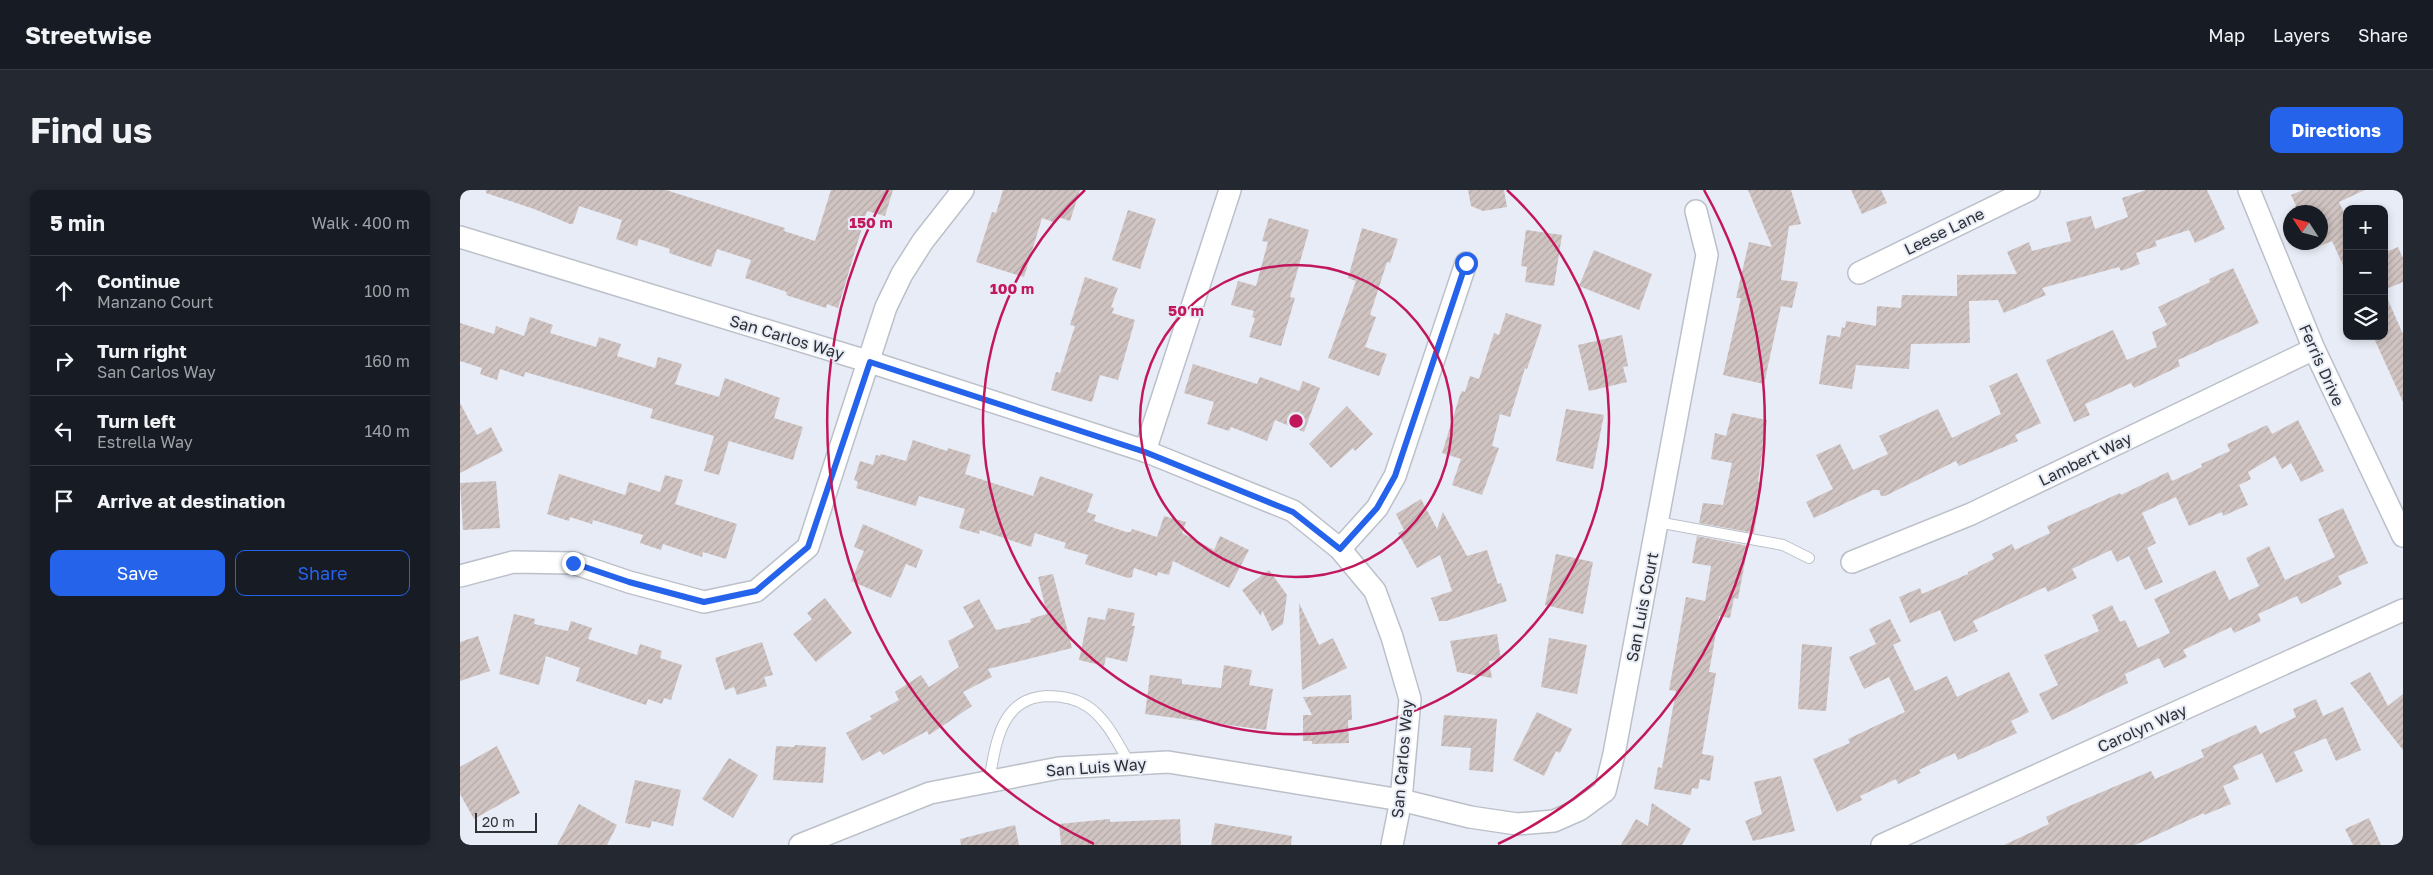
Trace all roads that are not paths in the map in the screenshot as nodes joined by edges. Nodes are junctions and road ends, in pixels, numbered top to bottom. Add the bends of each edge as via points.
1 (963, 190) edge
2 (1230, 190) edge
3 (2029, 190) edge
4 (2249, 190) edge
5 (1696, 211) dead end
6 (460, 237) edge
7 (1466, 263) dead end
8 (1859, 272) dead end
9 (2314, 349) junction
10 (870, 362) junction
11 (1145, 452) junction
12 (1657, 522) junction
13 (2403, 536) edge
14 (1340, 549) junction
15 (1809, 558) dead end
16 (1852, 562) dead end
17 (460, 576) edge
18 (2403, 610) edge
19 (1130, 764) junction
20 (989, 781) junction
21 (1401, 800) junction
22 (800, 845) edge
23 (1392, 845) edge
24 (1882, 845) edge

1 - 10 street via 902,274 886,307
2 - 11 street
3 - 8 street, Leese Lane
4 - 9 street, Ferris Drive
5 - 12 street, San Luis Court via 1707,254
6 - 10 street, San Carlos Way
7 - 14 street via 1395,476 1377,508
9 - 13 street, Ferris Drive
9 - 16 street, Lambert Way via 1971,514
10 - 11 street, San Carlos Way
10 - 17 street via 808,547 756,591 704,602 573,563 513,562
11 - 14 street, San Carlos Way via 1293,512
12 - 15 lane via 1783,545
12 - 21 street, San Luis Court via 1605,791 1579,810 1554,821 1517,824 1470,817
14 - 21 street, San Carlos Way via 1375,591 1410,699
18 - 24 street, Carolyn Way
19 - 20 street, San Luis Way via 1059,768
19 - 20 lane via 1106,725 1087,706 1063,696 1033,697 1010,712 996,738
19 - 21 street, San Luis Way via 1168,762
20 - 22 street, San Luis Way via 930,793
21 - 23 street, San Carlos Way

